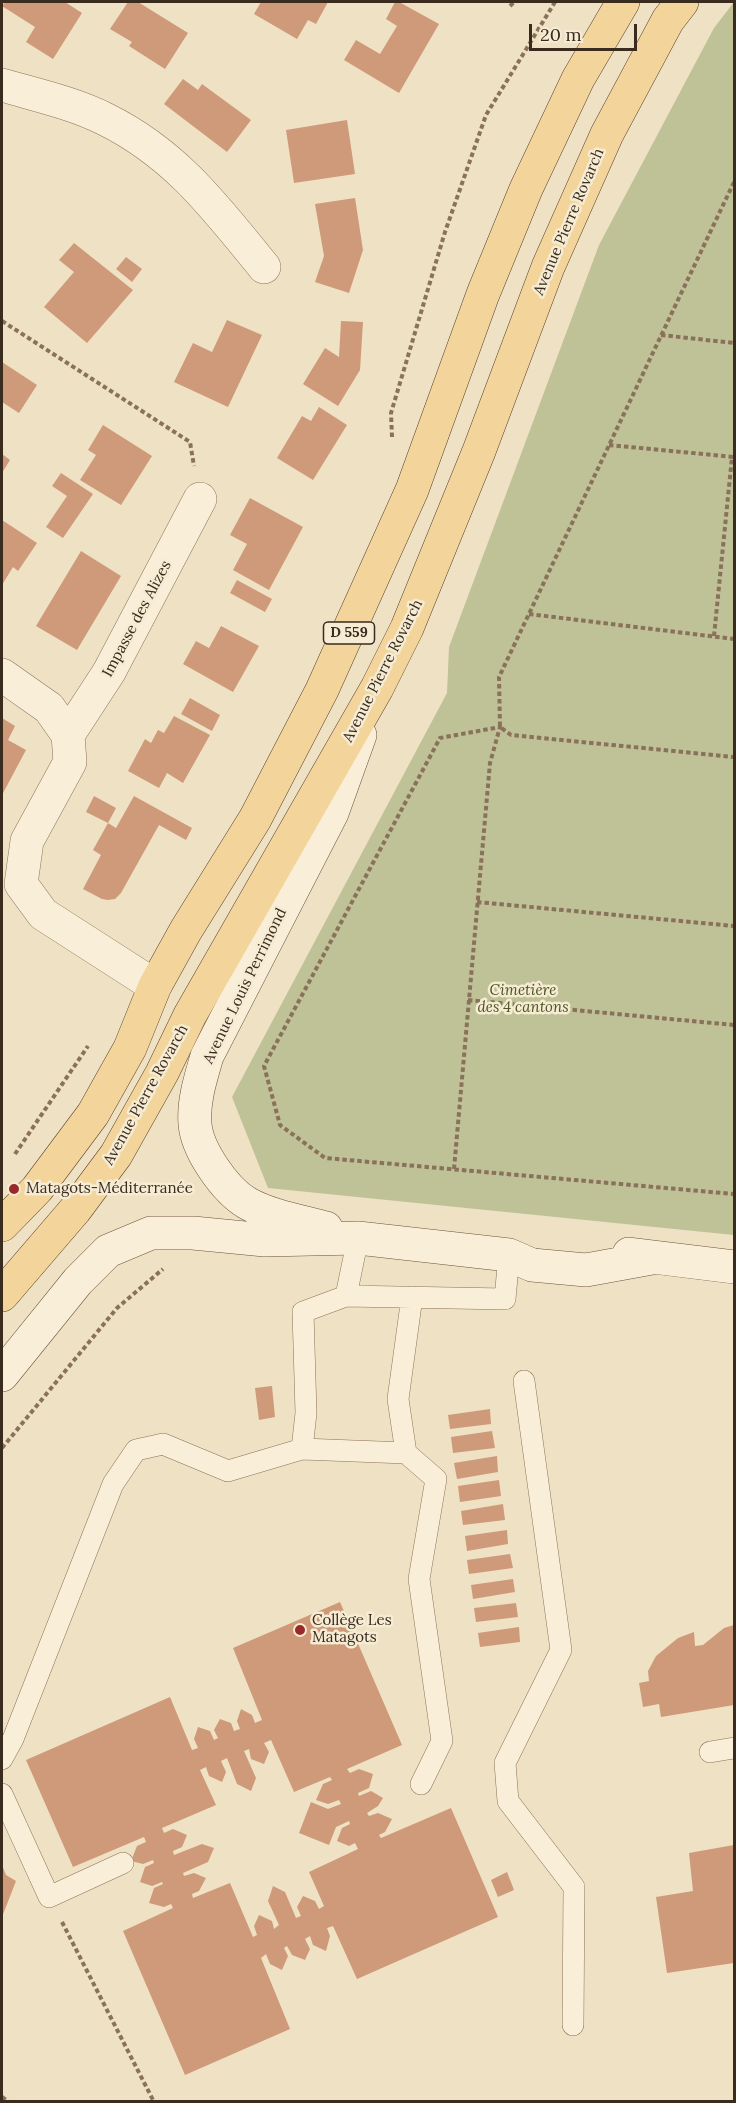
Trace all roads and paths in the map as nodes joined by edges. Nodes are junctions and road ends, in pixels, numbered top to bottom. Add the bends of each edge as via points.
1 (514, 2) edge
2 (555, 2) edge
3 (623, 2) edge
4 (682, 2) edge
5 (510, 6) dead end
6 (2, 85) edge
7 (735, 182) edge
8 (733, 190) edge
9 (264, 267) dead end
10 (2, 321) edge
11 (661, 335) junction
12 (735, 343) edge
13 (393, 445) dead end
14 (609, 445) junction
15 (733, 457) edge
16 (200, 499) joint
17 (529, 614) junction
18 (714, 636) junction
19 (735, 639) edge
20 (2, 675) edge
21 (377, 688) junction
22 (500, 727) junction
23 (68, 735) junction
24 (735, 757) edge
25 (477, 902) junction
26 (735, 926) edge
27 (155, 986) junction
28 (468, 1000) junction
29 (735, 1025) edge
30 (90, 1042) dead end
31 (14, 1156) dead end
32 (454, 1169) junction
33 (735, 1194) edge
34 (2, 1225) edge
35 (358, 1238) junction
36 (509, 1255) junction
37 (167, 1265) dead end
38 (735, 1267) edge
39 (2, 1295) edge
40 (346, 1296) junction
41 (412, 1297) junction
42 (2, 1375) edge
43 (524, 1381) dead end
44 (2, 1448) edge
45 (302, 1449) junction
46 (406, 1453) junction
47 (735, 1749) edge
48 (710, 1752) dead end
49 (2, 1759) edge
50 (421, 1784) dead end
51 (2, 1794) edge
52 (123, 1863) dead end
53 (49, 1897) junction
54 (573, 2025) dead end
55 (2, 2097) edge
56 (9, 2102) edge
57 (154, 2102) edge

1 - 5 path
2 - 13 path via 486,115 445,232 391,413
3 - 27 main road, D 559 via 578,79 526,189 483,294 412,490 322,690 255,819
4 - 21 main road, Avenue Pierre Rovarch / D 559 via 668,20 607,134 552,257 430,573
6 - 9 street via 70,105 141,139 200,189
7 - 8 path
8 - 11 path
10 - 16 path via 190,442
11 - 12 path
11 - 14 path
14 - 15 path
14 - 17 path
15 - 18 path
16 - 23 street, Impasse des Alizes via 109,672
17 - 18 path
17 - 22 path via 499,677
18 - 19 path
20 - 23 street via 49,708
21 - 35 street, Avenue Louis Perrimond via 332,813 207,1056 199,1082 195,1124 200,1145 236,1195 274,1214
21 - 39 main road, Avenue Pierre Rovarch / D 559 via 190,1015 116,1155
22 - 24 path via 511,735
22 - 25 path via 490,763
22 - 32 path via 440,738 264,1066 280,1125 325,1158
23 - 27 street via 70,762 27,841 21,884 43,914
25 - 26 path
25 - 28 path
27 - 34 main road, D 559 via 130,1048 93,1113 37,1189
28 - 29 path
28 - 32 path
30 - 31 path
32 - 33 path
35 - 36 street, Avenue Louis Perrimond
35 - 40 lane
35 - 42 street, Avenue Louis Perrimond via 265,1240 151,1233 108,1251 78,1281
36 - 38 street, Avenue Louis Perrimond via 533,1246 551,1256 589,1248
36 - 41 lane via 505,1299
37 - 44 path via 117,1308
40 - 41 lane
40 - 45 lane via 303,1312 306,1413
41 - 46 lane via 398,1400
43 - 54 lane via 561,1650 505,1763 508,1801 574,1887
45 - 46 lane
45 - 49 lane via 228,1471 163,1444 136,1450 113,1484 13,1740
46 - 50 lane via 436,1479 419,1579 442,1741
47 - 48 lane
51 - 53 lane
52 - 53 lane
53 - 57 path
55 - 56 path

